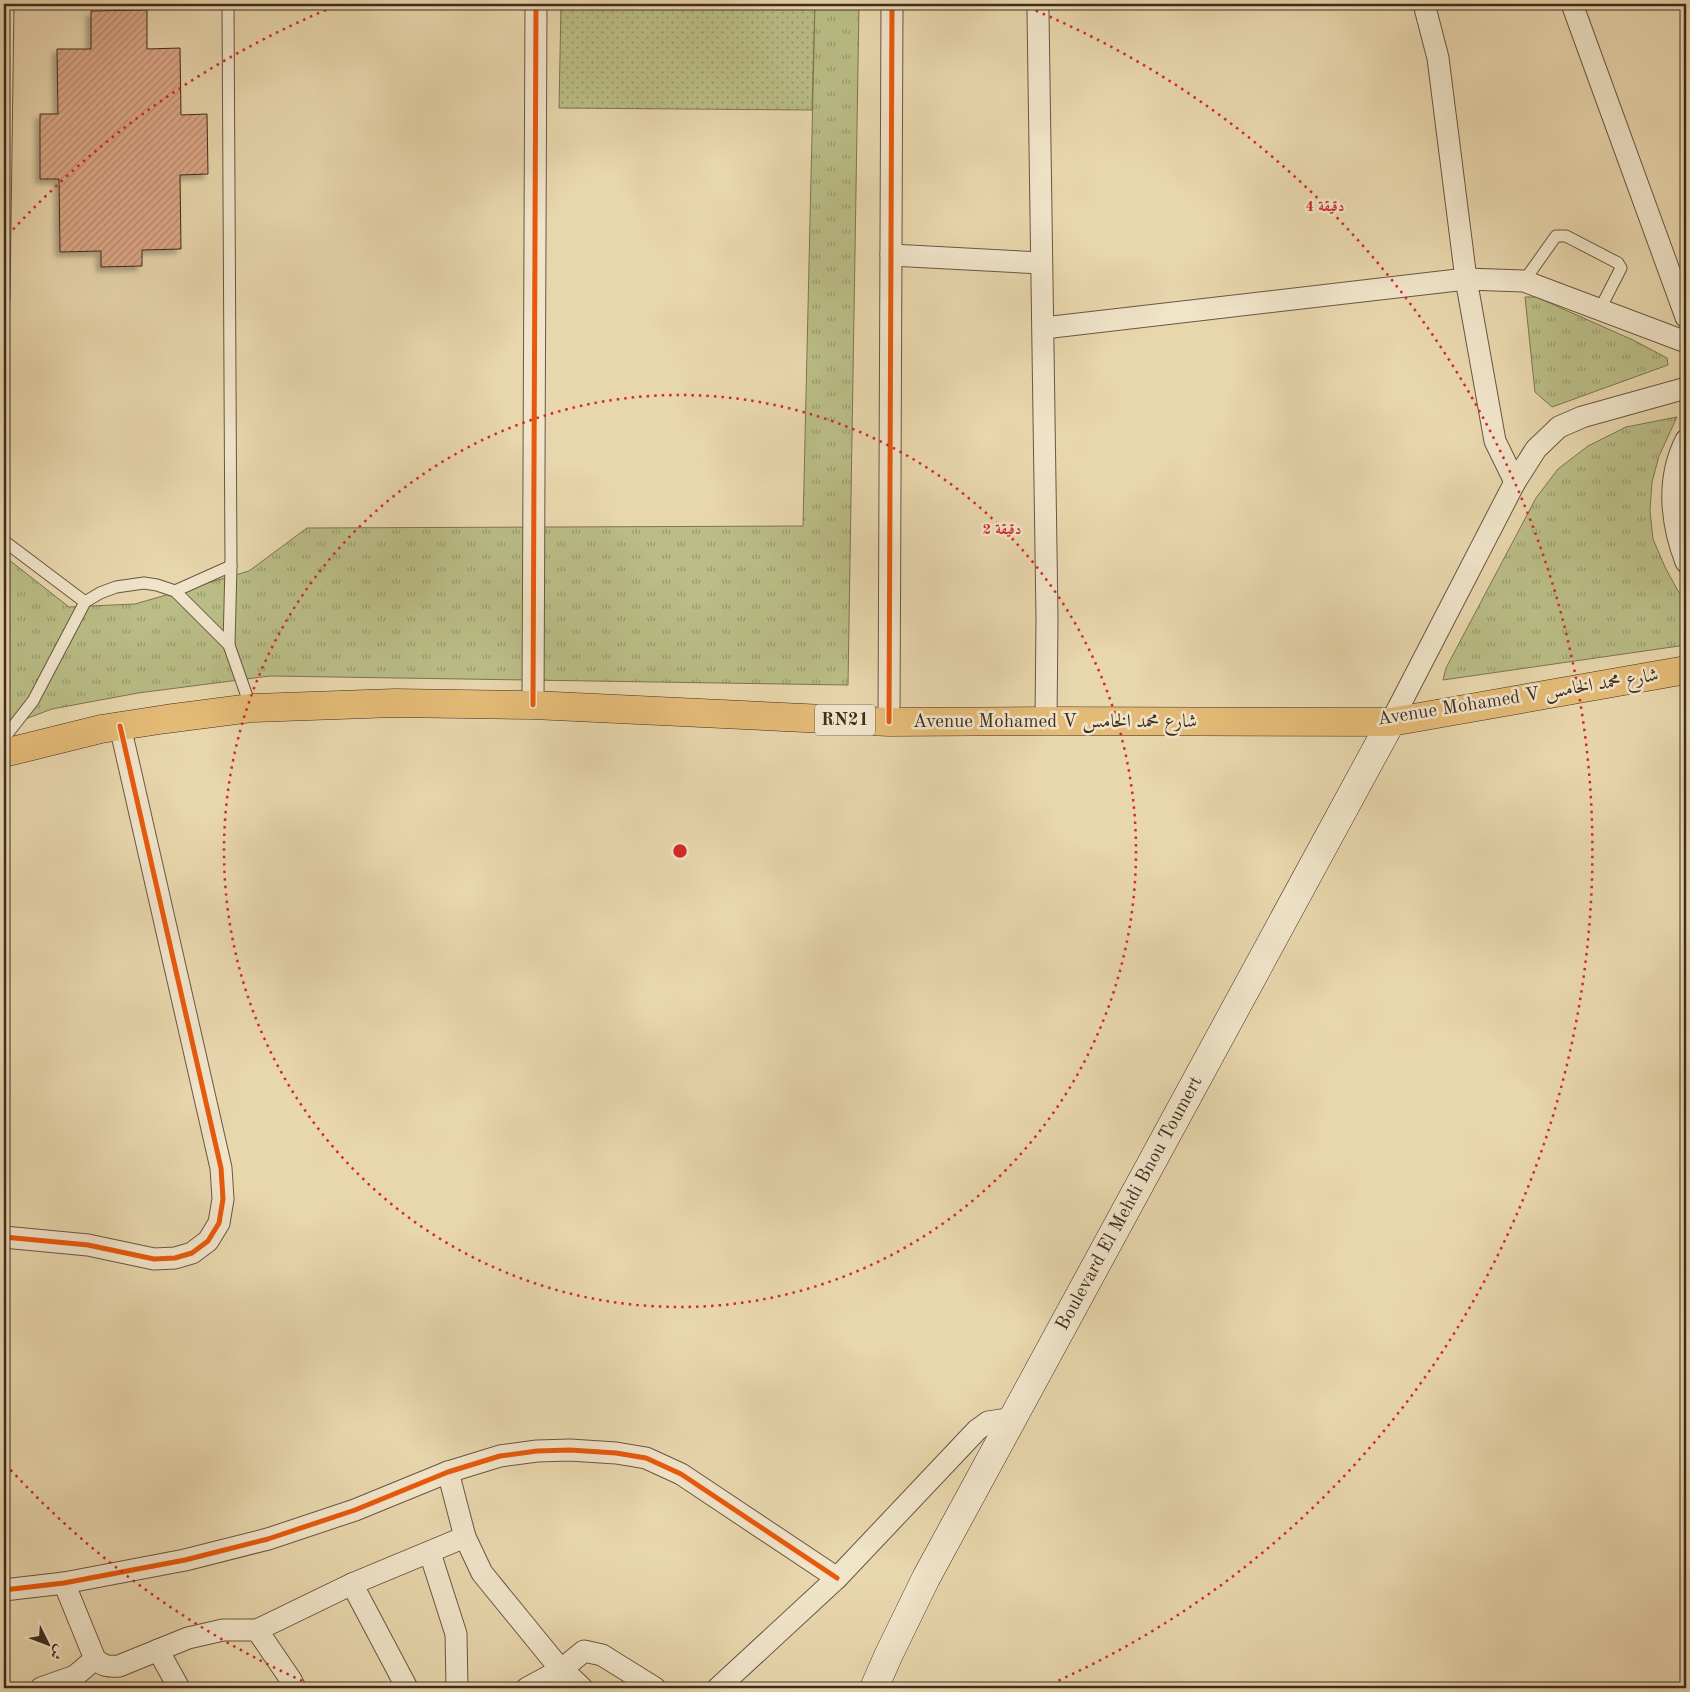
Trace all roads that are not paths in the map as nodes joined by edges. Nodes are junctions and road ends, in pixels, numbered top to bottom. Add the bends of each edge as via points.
1 (8, 4) edge
2 (228, 4) edge
3 (536, 4) edge
4 (892, 4) edge
5 (1424, 4) edge
6 (1572, 4) edge
7 (1038, 12) dead end
8 (890, 255) junction
9 (1041, 263) junction
10 (1466, 279) junction
11 (1524, 281) junction
12 (4, 298) edge
13 (1600, 308) junction
14 (1686, 317) edge
15 (1044, 328) junction
16 (1686, 342) edge
17 (1686, 388) edge
18 (1686, 440) edge
19 (1515, 482) junction
20 (4, 541) edge
21 (1686, 562) edge
22 (231, 566) junction
23 (175, 591) junction
24 (85, 602) junction
25 (229, 645) junction
26 (1686, 670) edge
27 (533, 705) junction
28 (251, 708) junction
29 (1046, 721) junction
30 (889, 722) junction
31 (1391, 722) junction
32 (120, 726) junction
33 (4, 738) edge
34 (4, 752) edge
35 (4, 1237) edge
36 (1014, 1418) junction
37 (448, 1472) junction
38 (465, 1537) junction
39 (430, 1553) junction
40 (837, 1578) junction
41 (64, 1583) junction
42 (352, 1584) junction
43 (4, 1590) edge
44 (257, 1630) junction
45 (158, 1650) junction
46 (95, 1659) junction
47 (562, 1669) junction
48 (41, 1688) edge
49 (180, 1688) edge
50 (295, 1688) edge
51 (407, 1688) edge
52 (457, 1688) edge
53 (527, 1688) edge
54 (582, 1688) edge
55 (655, 1688) edge
56 (718, 1688) edge
57 (874, 1688) edge

1 - 12 lane
2 - 22 lane
3 - 27 street
4 - 8 street
5 - 10 street via 1438,58
6 - 14 street
7 - 9 street
8 - 9 street
8 - 30 street
9 - 15 street
10 - 11 street
10 - 15 street
10 - 19 street via 1495,441
11 - 13 street
11 - 13 lane via 1556,236 1566,236 1622,268
13 - 16 street
15 - 29 street via 1048,618
17 - 19 street via 1582,417 1559,427 1536,449
18 - 21 street via 1672,494 1673,518
19 - 31 street
20 - 24 lane
22 - 23 lane
22 - 25 lane
23 - 24 lane via 144,582 100,593
23 - 25 lane
24 - 33 lane via 33,701
25 - 28 lane
26 - 31 main road, Avenue Mohamed V شارع محمد الخامس / RN21
27 - 28 main road, Avenue Mohamed V شارع محمد الخامس / RN21 via 396,703
27 - 30 main road, Avenue Mohamed V شارع محمد الخامس / RN21
28 - 32 main road, Avenue Mohamed V شارع محمد الخامس / RN21
29 - 30 main road, Avenue Mohamed V شارع محمد الخامس / RN21
29 - 31 main road, Avenue Mohamed V شارع محمد الخامس / RN21
31 - 36 main road, Boulevard El Mehdi Bnou Toumert
32 - 34 main road, Avenue Mohamed V شارع محمد الخامس / RN21
32 - 35 street via 221,1168 219,1223 208,1241 192,1253 175,1258 154,1259 88,1245
36 - 40 street via 988,1422 977,1430
36 - 57 main road, Boulevard El Mehdi Bnou Toumert via 926,1578
37 - 38 street
37 - 40 street via 500,1456 537,1451 570,1450 646,1458 681,1474
37 - 41 street via 354,1510 268,1539 186,1560
38 - 39 street
38 - 47 street via 482,1573
39 - 42 street
39 - 52 street via 456,1634
40 - 56 street
41 - 43 street
41 - 46 street
42 - 44 street
42 - 51 street
44 - 45 street via 208,1633
44 - 50 street
45 - 46 street via 119,1666 102,1666
45 - 49 street
46 - 48 street via 75,1676
47 - 53 street
47 - 54 street
47 - 55 street via 584,1651 602,1655

